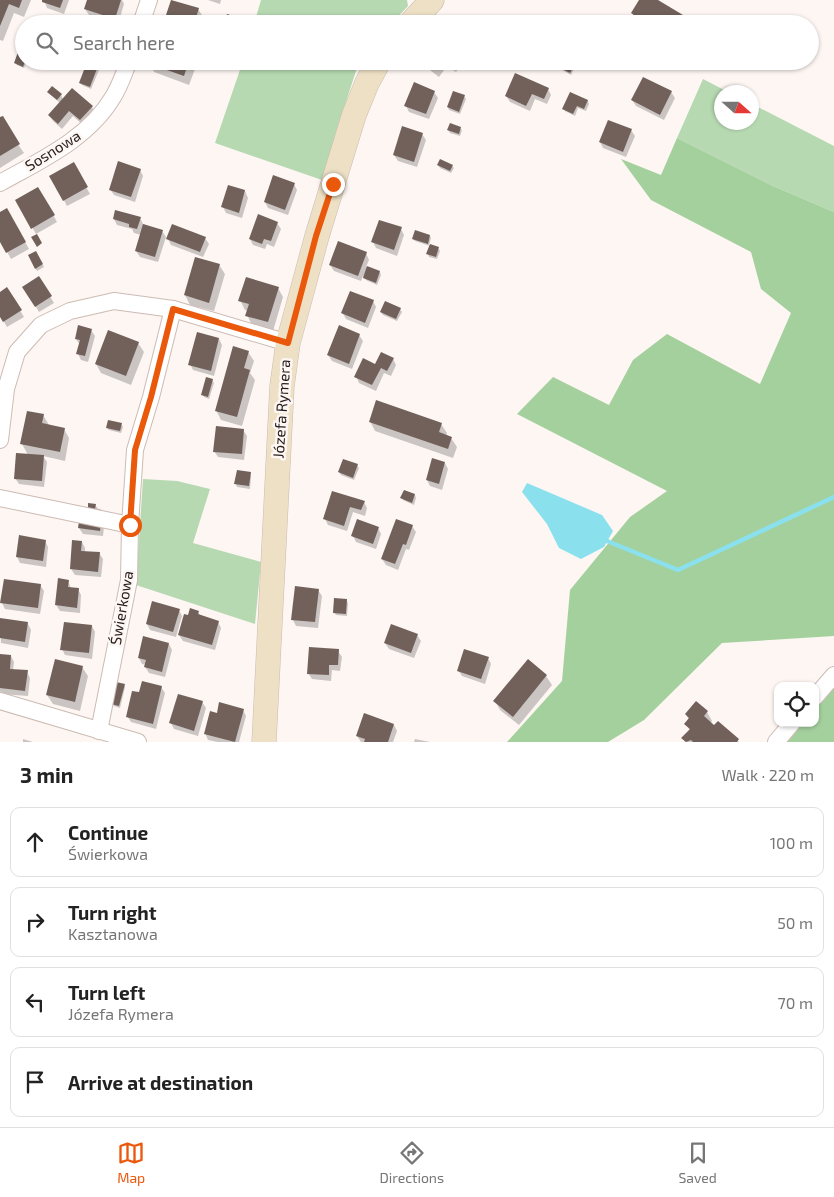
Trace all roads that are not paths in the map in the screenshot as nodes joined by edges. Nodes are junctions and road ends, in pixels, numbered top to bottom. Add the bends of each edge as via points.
1 (149, 0) edge
2 (432, 0) edge
3 (144, 15) edge
4 (418, 15) edge
5 (125, 70) edge
6 (374, 70) edge
7 (0, 183) edge
8 (173, 309) junction
9 (288, 343) junction
10 (2, 404) edge
11 (0, 440) edge
12 (0, 498) edge
13 (130, 525) junction
14 (834, 675) edge
15 (819, 692) edge
16 (0, 702) edge
17 (789, 727) edge
18 (98, 731) junction
19 (138, 742) edge
20 (264, 742) edge
21 (776, 742) edge

1 - 3 street
2 - 4 street
5 - 7 street, Sosnowa via 114,96 85,131
6 - 9 street, Józefa Rymera via 354,115 316,236
8 - 9 street
8 - 10 street via 114,301 70,312 41,325 17,352
8 - 13 street, Świerkowa via 135,450
9 - 20 street, Józefa Rymera via 282,386
10 - 11 street
12 - 13 street
13 - 18 street, Świerkowa via 129,580
14 - 15 street
16 - 18 street
17 - 21 street
18 - 19 street

